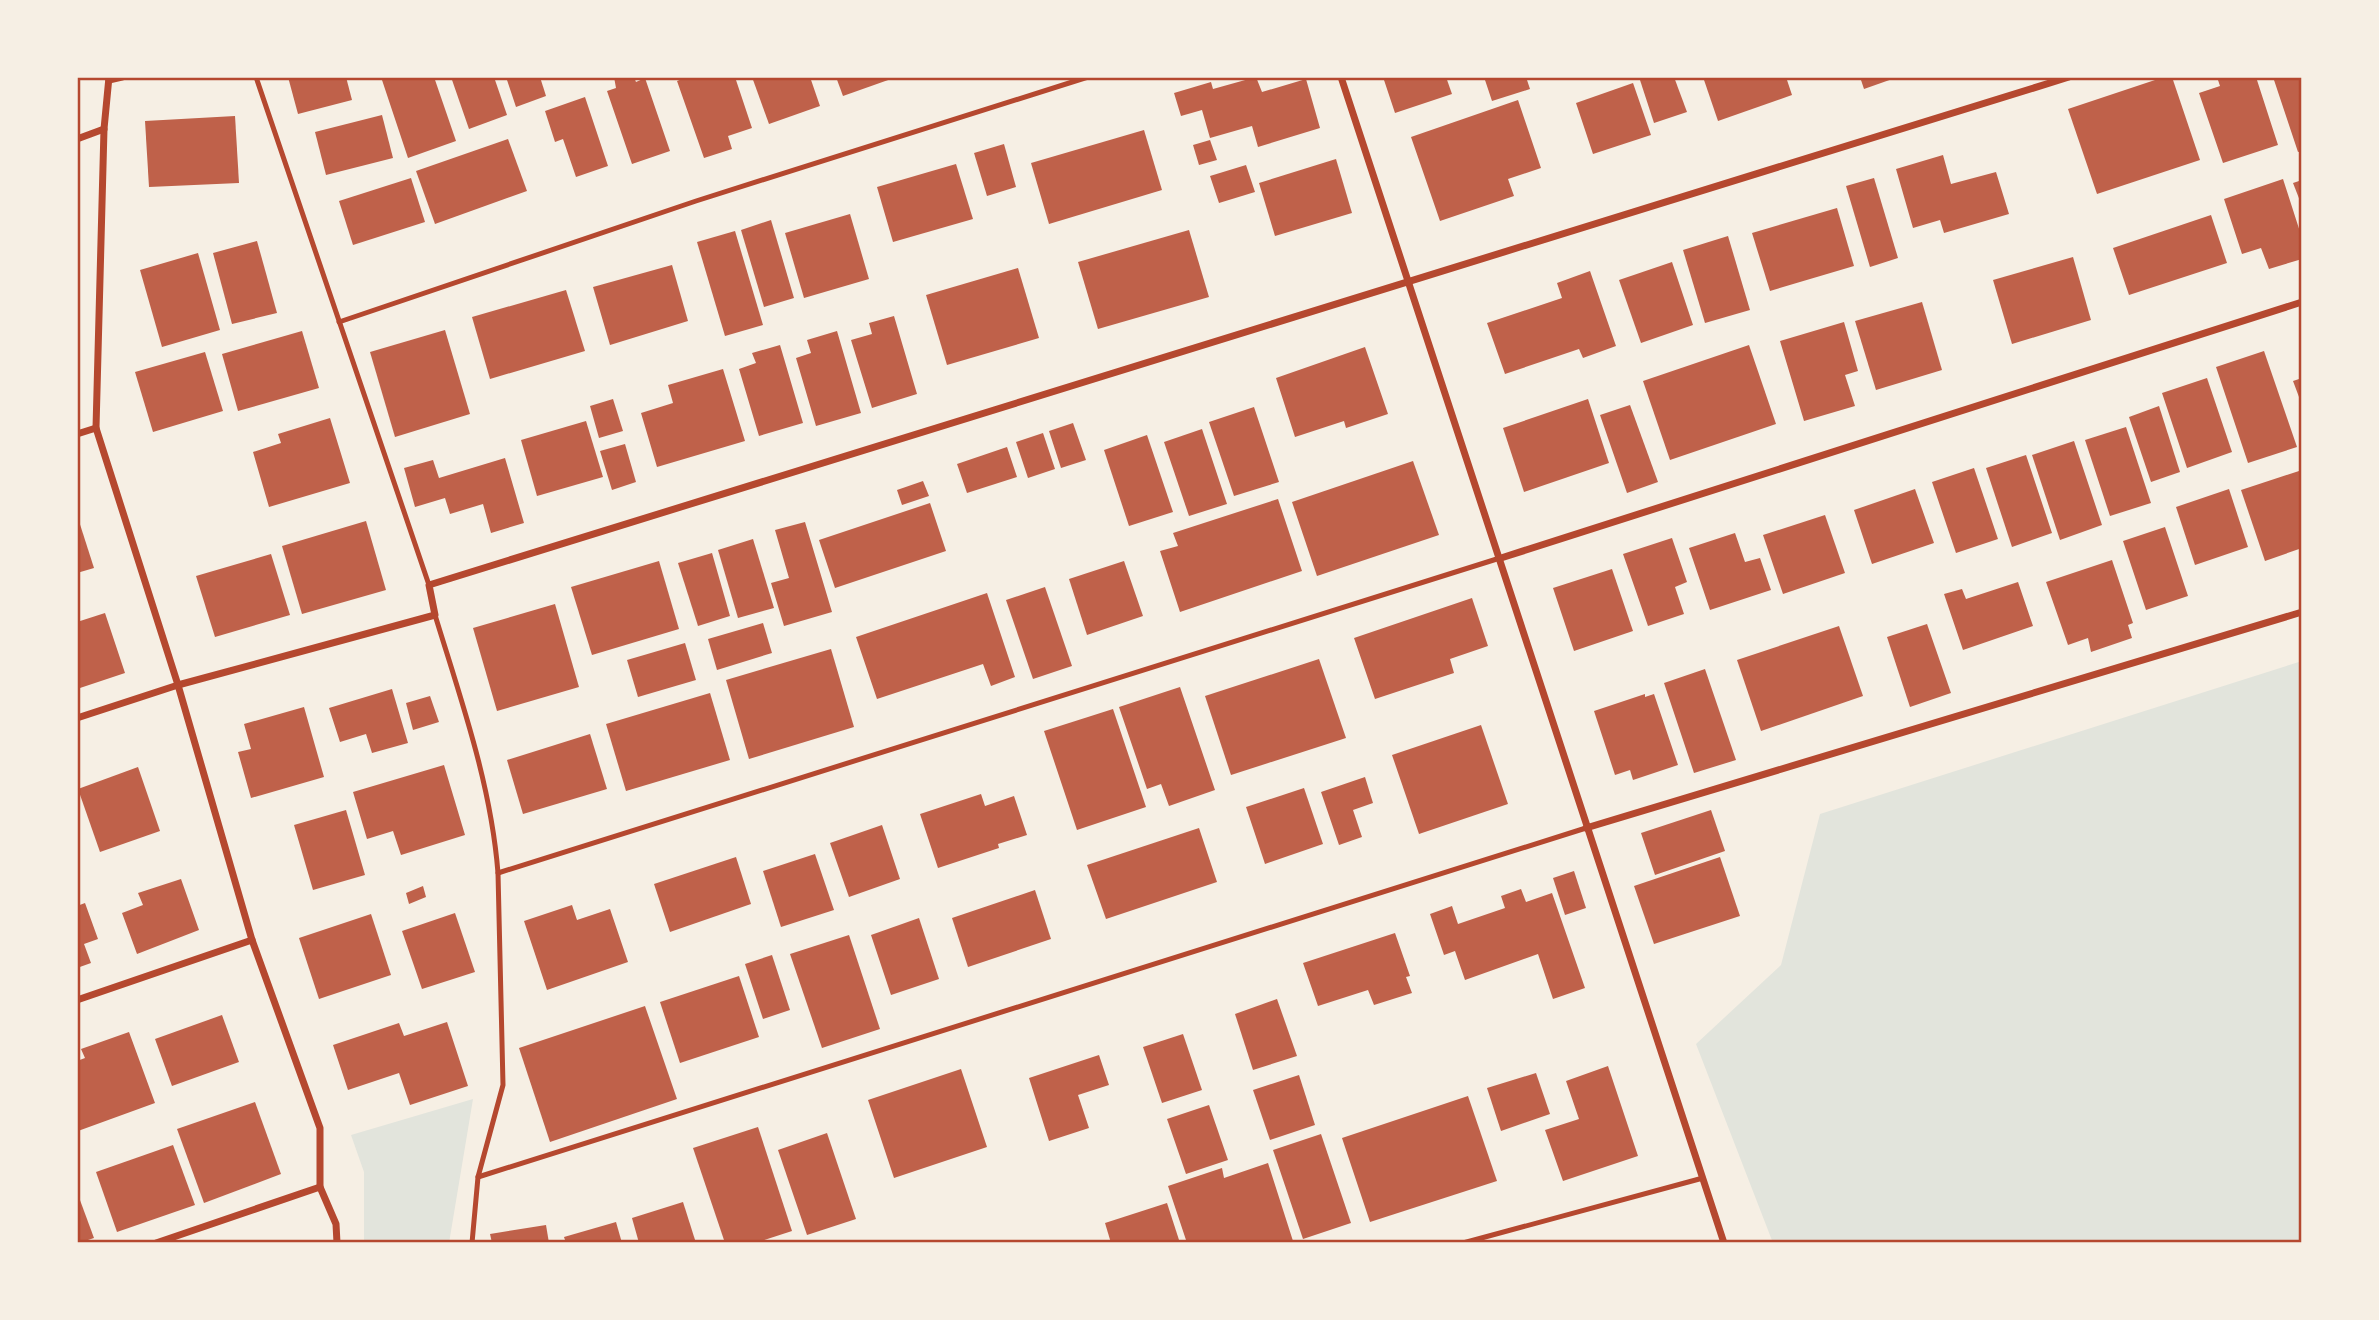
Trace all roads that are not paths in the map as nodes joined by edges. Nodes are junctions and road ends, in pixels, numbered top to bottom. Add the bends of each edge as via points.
1 (122, 77) edge
2 (256, 77) edge
3 (1088, 77) edge
4 (1341, 77) edge
5 (2069, 77) edge
6 (109, 78) edge
7 (104, 129) junction
8 (77, 139) edge
9 (1408, 280) junction
10 (2302, 302) edge
11 (339, 322) junction
12 (96, 428) junction
13 (77, 434) edge
14 (1501, 558) junction
15 (429, 585) junction
16 (2302, 612) edge
17 (435, 615) junction
18 (178, 685) junction
19 (77, 718) edge
20 (1586, 828) junction
21 (498, 873) junction
22 (252, 940) junction
23 (77, 1000) edge
24 (478, 1177) junction
25 (1703, 1178) junction
26 (320, 1187) junction
27 (156, 1243) edge
28 (337, 1243) edge
29 (472, 1243) edge
30 (1463, 1243) edge
31 (1724, 1243) edge

1 - 6 street
2 - 11 lane
3 - 11 lane via 696,201
4 - 9 street
5 - 9 street
6 - 7 street
7 - 8 street
7 - 12 street
9 - 14 street
9 - 15 street
10 - 14 street
11 - 15 lane
12 - 13 street
12 - 18 street
14 - 20 street
14 - 21 lane
15 - 17 street
16 - 20 street
17 - 18 street
17 - 21 lane via 474,740
18 - 19 street
18 - 22 street
20 - 24 lane
20 - 25 street
21 - 24 lane via 503,1085
22 - 23 street
22 - 26 street via 320,1128
24 - 29 lane
25 - 30 lane
25 - 31 street
26 - 27 street
26 - 28 street via 336,1224

